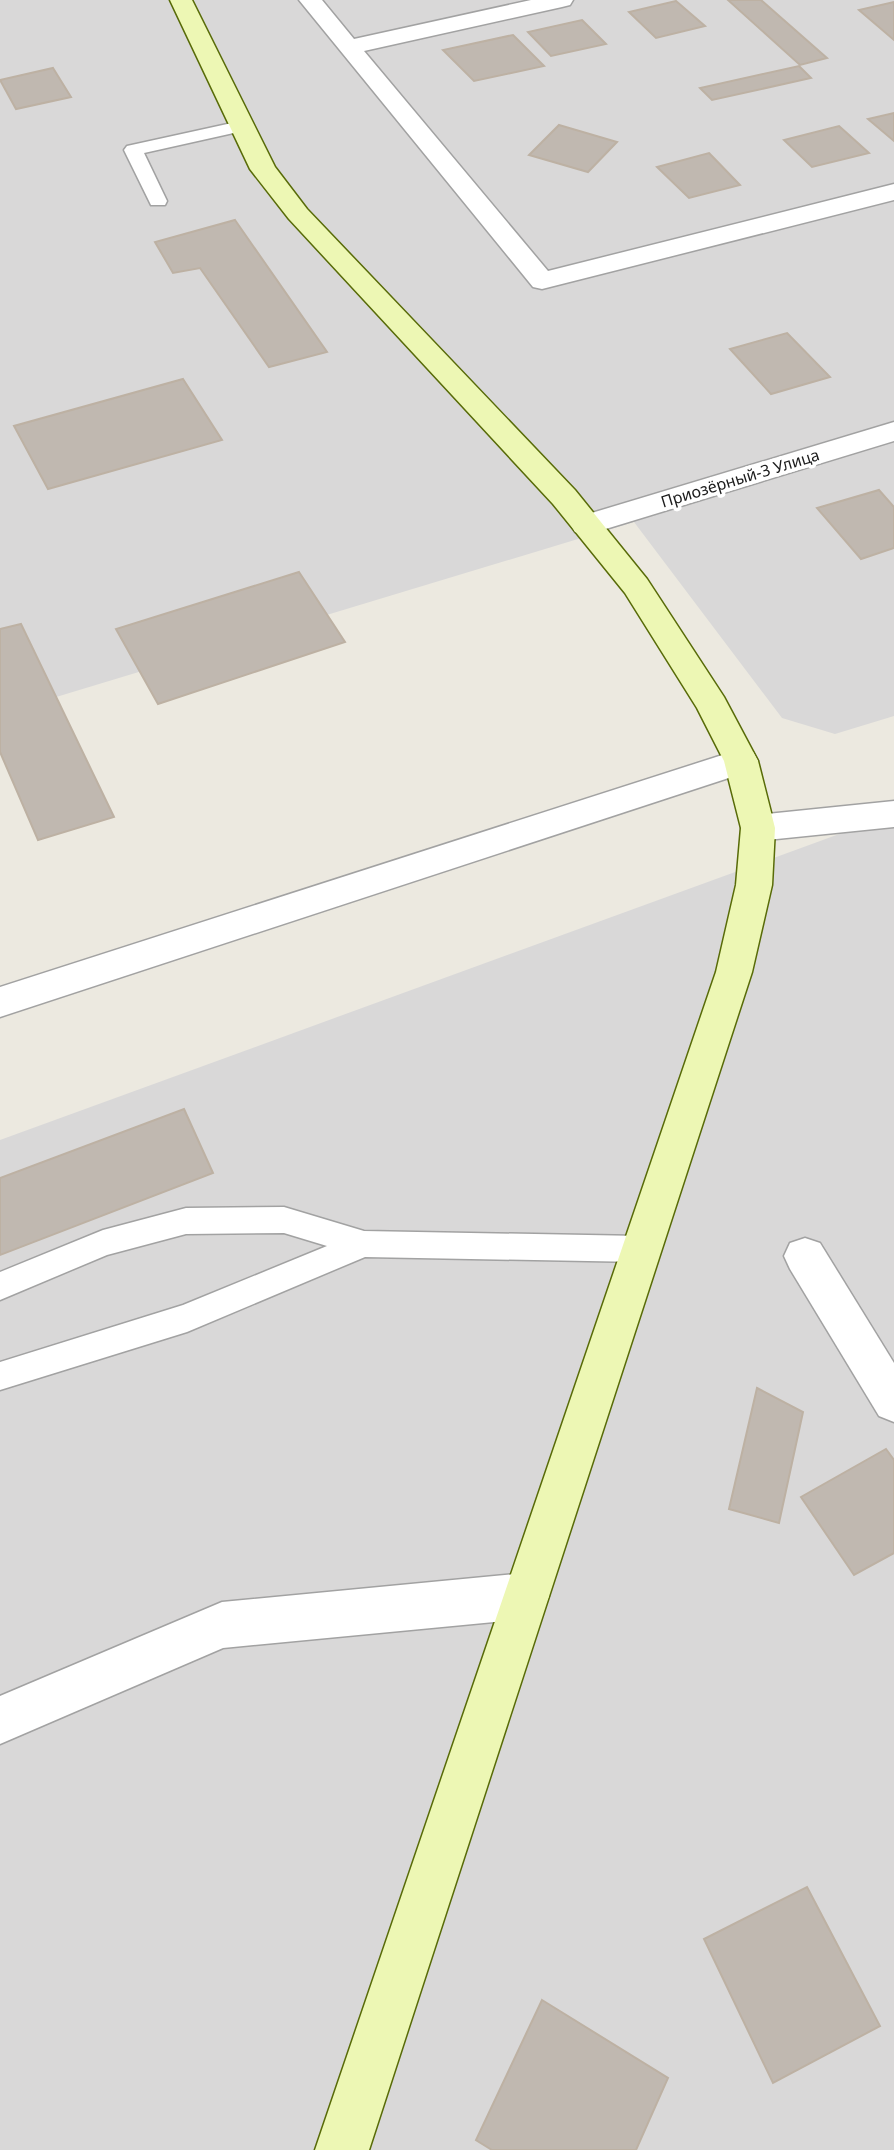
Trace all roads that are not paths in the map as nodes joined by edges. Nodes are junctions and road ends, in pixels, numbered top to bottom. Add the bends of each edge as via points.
1 (181, 0) edge
2 (310, 0) edge
3 (562, 0) edge
4 (349, 47) junction
5 (241, 126) junction
6 (894, 192) edge
7 (158, 201) dead end
8 (894, 431) edge
9 (586, 524) junction
10 (741, 761) junction
11 (894, 814) edge
12 (758, 828) junction
13 (0, 1002) edge
14 (364, 1244) junction
15 (641, 1249) junction
16 (805, 1256) dead end
17 (0, 1286) edge
18 (0, 1376) edge
19 (894, 1402) edge
20 (526, 1596) junction
21 (0, 1720) edge
22 (342, 2150) edge

1 - 5 street
2 - 4 street
3 - 4 street
4 - 6 street via 541,281
5 - 7 lane via 133,150
5 - 9 street via 264,169 298,214
8 - 9 street, Приозёрный-3 Улица
9 - 10 street via 636,586 712,705
10 - 12 street
10 - 13 street
11 - 12 street
12 - 15 street via 754,885 734,972
14 - 15 lane
14 - 17 lane via 284,1220 186,1221 103,1242
14 - 18 lane via 187,1318
15 - 20 street
16 - 19 street
20 - 21 street via 222,1625
20 - 22 street

